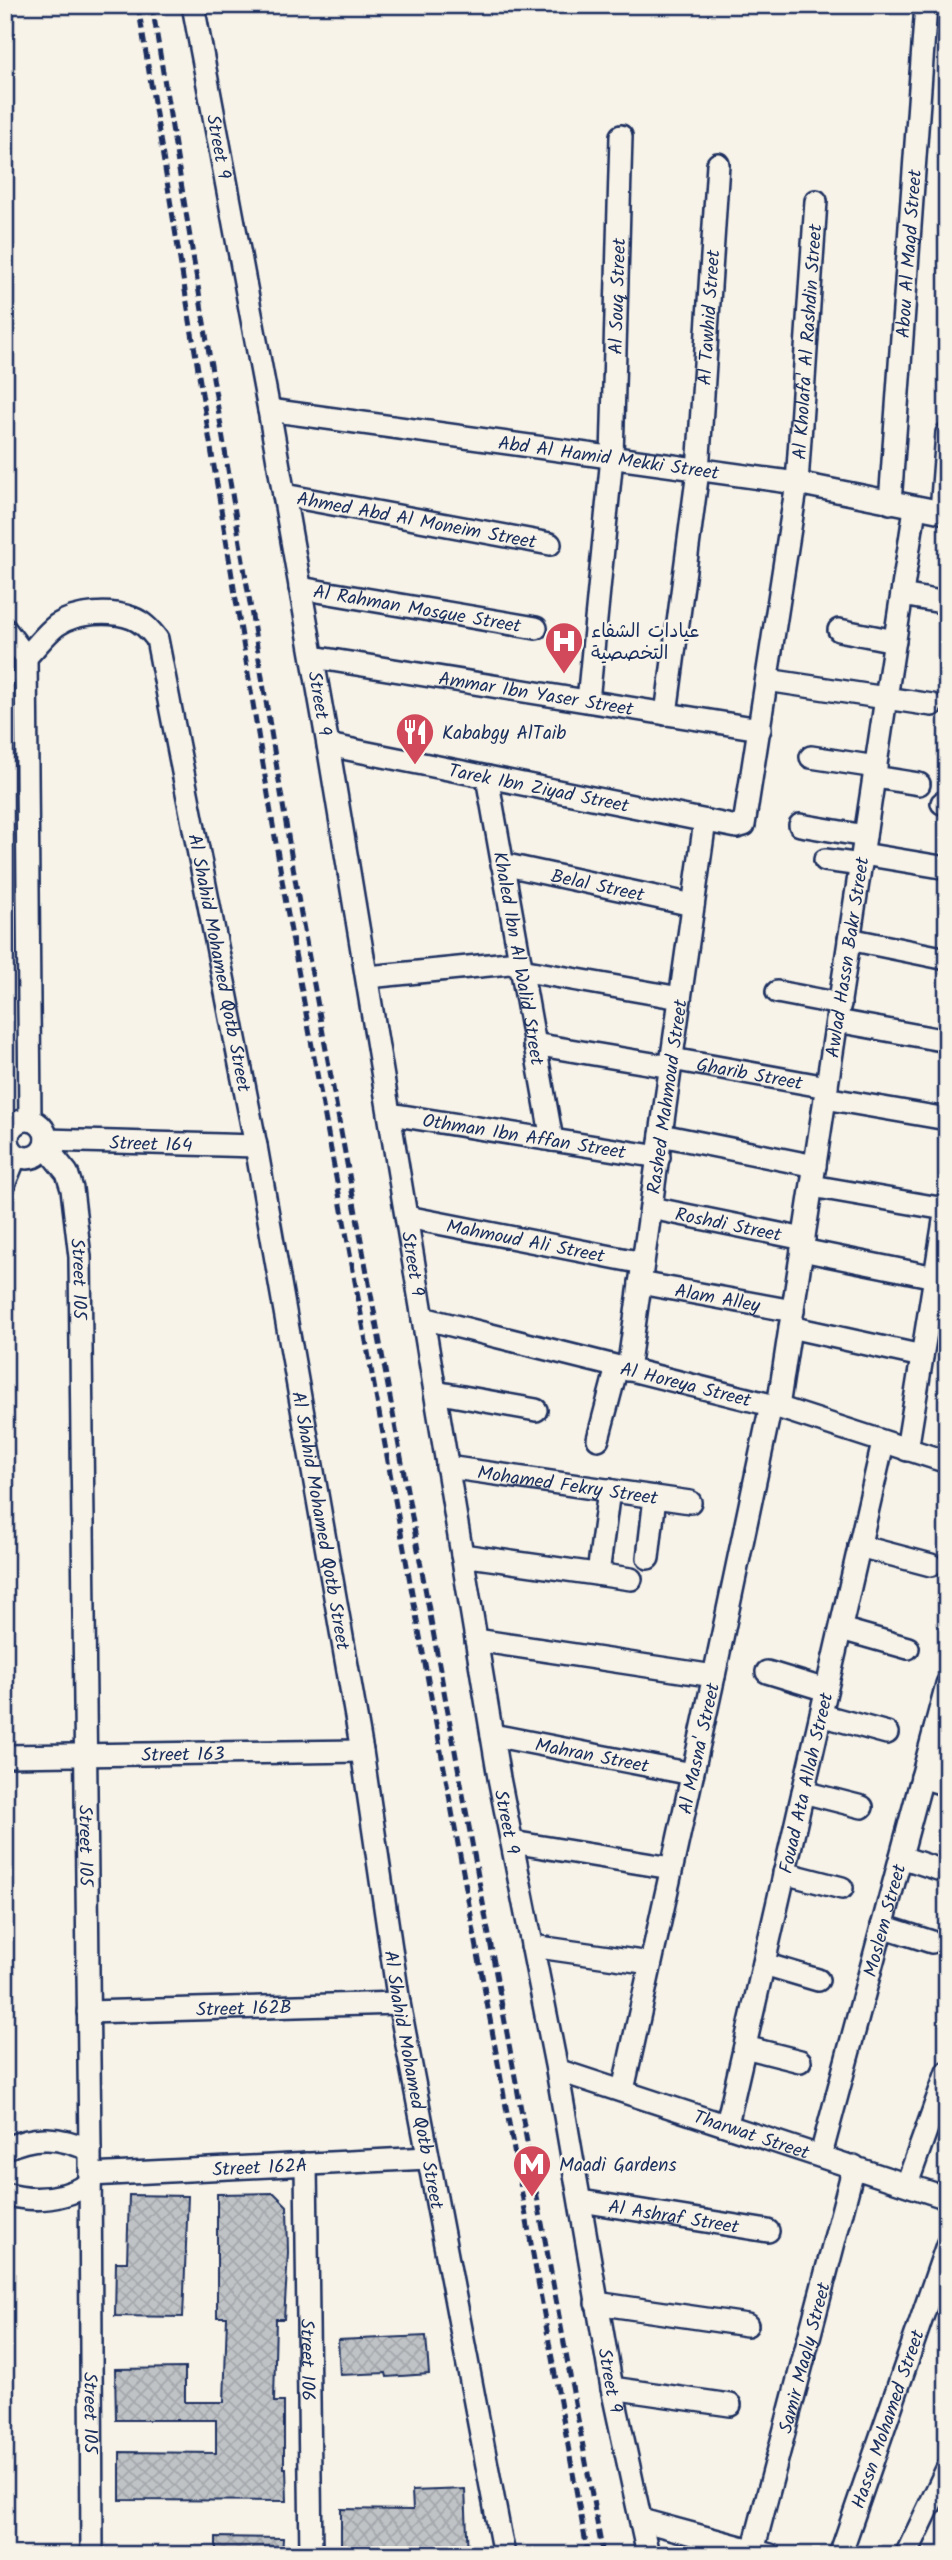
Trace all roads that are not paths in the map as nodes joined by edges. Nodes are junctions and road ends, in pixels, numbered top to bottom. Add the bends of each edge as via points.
1 (193, 5) edge
2 (926, 5) edge
3 (621, 136) dead end
4 (718, 164) dead end
5 (816, 201) dead end
6 (269, 410) junction
7 (947, 433) edge
8 (612, 457) junction
9 (698, 471) junction
10 (797, 483) junction
11 (284, 495) junction
12 (890, 503) junction
13 (915, 508) junction
14 (944, 512) edge
15 (550, 544) dead end
16 (300, 588) junction
17 (902, 595) junction
18 (947, 603) edge
19 (536, 628) dead end
20 (5, 629) edge
21 (839, 630) dead end
22 (895, 641) junction
23 (26, 657) junction
24 (313, 657) junction
25 (767, 680) junction
26 (886, 700) junction
27 (587, 701) junction
28 (932, 705) dead end
29 (666, 713) junction
30 (760, 729) junction
31 (328, 745) junction
32 (811, 757) dead end
33 (875, 772) junction
34 (487, 777) junction
35 (919, 783) dead end
36 (705, 821) junction
37 (800, 825) dead end
38 (863, 852) junction
39 (825, 860) dead end
40 (502, 864) junction
41 (947, 868) edge
42 (693, 905) junction
43 (849, 939) junction
44 (947, 959) edge
45 (520, 966) junction
46 (368, 977) junction
47 (777, 992) dead end
48 (680, 999) junction
49 (838, 1012) junction
50 (947, 1041) edge
51 (534, 1044) junction
52 (671, 1063) junction
53 (826, 1092) junction
54 (390, 1114) junction
55 (947, 1119) edge
56 (30, 1120) junction
57 (7, 1133) edge
58 (661, 1135) junction
59 (552, 1140) junction
60 (46, 1143) junction
61 (256, 1146) junction
62 (16, 1155) junction
63 (659, 1157) junction
64 (813, 1176) junction
65 (5, 1182) edge
66 (946, 1205) edge
67 (651, 1209) junction
68 (407, 1217) junction
69 (803, 1245) junction
70 (642, 1273) junction
71 (935, 1276) junction
72 (422, 1318) junction
73 (792, 1319) junction
74 (922, 1356) junction
75 (622, 1369) junction
76 (435, 1392) junction
77 (774, 1406) junction
78 (536, 1410) dead end
79 (598, 1439) dead end
80 (883, 1443) junction
81 (908, 1450) junction
82 (947, 1462) edge
83 (447, 1467) junction
84 (609, 1490) junction
85 (655, 1497) junction
86 (690, 1502) dead end
87 (859, 1546) junction
88 (462, 1555) junction
89 (648, 1558) dead end
90 (931, 1565) dead end
91 (598, 1574) junction
92 (631, 1579) dead end
93 (841, 1629) junction
94 (476, 1640) junction
95 (908, 1648) dead end
96 (767, 1672) dead end
97 (714, 1676) junction
98 (826, 1690) junction
99 (945, 1696) edge
100 (821, 1715) junction
101 (887, 1733) dead end
102 (492, 1735) junction
103 (362, 1751) junction
104 (85, 1755) junction
105 (5, 1756) edge
106 (692, 1774) junction
107 (922, 1777) junction
108 (947, 1785) edge
109 (803, 1792) junction
110 (862, 1807) dead end
111 (512, 1842) junction
112 (901, 1857) junction
113 (671, 1868) junction
114 (947, 1872) edge
115 (784, 1873) junction
116 (842, 1888) dead end
117 (882, 1926) junction
118 (932, 1942) dead end
119 (532, 1945) junction
120 (650, 1962) junction
121 (764, 1964) junction
122 (818, 1980) dead end
123 (399, 2003) junction
124 (88, 2012) junction
125 (744, 2047) junction
126 (800, 2061) dead end
127 (557, 2070) junction
128 (947, 2072) edge
129 (623, 2090) junction
130 (727, 2124) junction
131 (5, 2149) edge
132 (90, 2150) junction
133 (821, 2155) junction
134 (428, 2158) junction
135 (306, 2164) junction
136 (854, 2166) junction
137 (90, 2179) junction
138 (907, 2184) junction
139 (5, 2194) edge
140 (947, 2198) edge
141 (581, 2201) junction
142 (768, 2231) dead end
143 (947, 2245) edge
144 (596, 2303) junction
145 (747, 2325) dead end
146 (612, 2388) junction
147 (730, 2405) dead end
148 (947, 2469) edge
149 (641, 2519) junction
150 (762, 2553) edge
151 (92, 2555) edge
152 (311, 2555) edge
153 (504, 2555) edge
154 (648, 2555) edge
155 (840, 2555) edge
156 (905, 2555) edge

1 - 6 street, Street 9
2 - 12 street, Abou Al Magd Street
3 - 8 street, Al Souq Street
4 - 9 street, Al Tawhid Street
5 - 10 street, Al Kholafa' Al Rashdin Street
6 - 8 street, Abd Al Hamid Mekki Street
6 - 11 street, Street 9
7 - 14 street
8 - 9 street, Abd Al Hamid Mekki Street
8 - 27 street, Al Souq Street
9 - 10 street, Abd Al Hamid Mekki Street
9 - 29 street, Al Tawhid Street
10 - 12 street, Abd Al Hamid Mekki Street
10 - 25 street
11 - 15 street, Ahmed Abd Al Moneim Street
11 - 16 street, Street 9
12 - 13 street, Abd Al Hamid Mekki Street
13 - 14 street, Abd Al Hamid Mekki Street
13 - 17 street, Awlad Hassn Bakr Street
16 - 19 street, Al Rahman Mosque Street
16 - 24 street, Street 9
17 - 18 street
17 - 22 street, Awlad Hassn Bakr Street
20 - 23 street
21 - 22 street
22 - 26 street, Awlad Hassn Bakr Street
23 - 56 street
23 - 61 street, Al Shahid Mohamed Qotb Street via 57,625 82,615 132,618 157,639
24 - 27 street, Ammar Ibn Yaser Street
24 - 31 street, Street 9
25 - 26 street
25 - 30 street
26 - 28 street
26 - 33 street, Awlad Hassn Bakr Street
27 - 29 street, Ammar Ibn Yaser Street
29 - 30 street, Ammar Ibn Yaser Street
30 - 36 street, Tarek Ibn Ziyad Street via 746,821 741,827
31 - 34 street, Tarek Ibn Ziyad Street
31 - 46 street, Street 9
32 - 33 street
33 - 35 street
33 - 38 street, Awlad Hassn Bakr Street
34 - 36 street, Tarek Ibn Ziyad Street
34 - 40 street, Khaled Ibn Al Walid Street
36 - 42 street, Rashed Mahmoud Street
37 - 38 street
38 - 39 street
38 - 41 street
38 - 43 street, Awlad Hassn Bakr Street
40 - 42 street, Belal Street
40 - 45 street, Khaled Ibn Al Walid Street
42 - 48 street, Rashed Mahmoud Street
43 - 44 street
43 - 49 street, Awlad Hassn Bakr Street
45 - 46 street
45 - 48 street
45 - 51 street, Khaled Ibn Al Walid Street
46 - 54 street, Street 9
47 - 49 street
48 - 52 street, Rashed Mahmoud Street
49 - 50 street
49 - 53 street, Awlad Hassn Bakr Street
51 - 52 street, Gharib Street
51 - 59 street, Khaled Ibn Al Walid Street
52 - 53 street, Gharib Street
52 - 58 street, Rashed Mahmoud Street
53 - 55 street, Gharib Street
53 - 64 street, Awlad Hassn Bakr Street
54 - 59 street, Othman Ibn Affan Street
54 - 68 street, Street 9
56 - 57 street via 15,1124
56 - 60 street via 44,1129
57 - 62 street
58 - 63 street, Rashed Mahmoud Street
58 - 64 street
59 - 63 street, Othman Ibn Affan Street
60 - 61 street, Street 164
60 - 62 street via 33,1158
60 - 104 street, Street 105 via 72,1189 80,1257
61 - 103 street, Al Shahid Mohamed Qotb Street
62 - 65 street
63 - 67 street, Rashed Mahmoud Street
64 - 66 street
64 - 69 street, Awlad Hassn Bakr Street
66 - 71 street
67 - 69 street, Roshdi Street
67 - 70 street, Rashed Mahmoud Street
68 - 70 street, Mahmoud Ali Street
68 - 72 street, Street 9
69 - 71 street, Roshdi Street
69 - 73 street, Awlad Hassn Bakr Street
70 - 73 street, Alam Alley
70 - 75 street, Rashed Mahmoud Street
71 - 74 street
72 - 75 street, Al Horeya Street
72 - 76 street, Street 9
73 - 74 street, Alam Alley
73 - 77 street, Awlad Hassn Bakr Street
74 - 81 street
75 - 77 street, Al Horeya Street
75 - 79 street, Rashed Mahmoud Street
76 - 78 street
76 - 83 street, Street 9
77 - 80 street, Al Horeya Street
77 - 97 street, Al Masna' Street
80 - 81 street, Al Horeya Street
80 - 87 street, Fouad Ata Allah Street
81 - 82 street, Al Horeya Street
83 - 84 street, Mohamed Fekry Street
83 - 88 street, Street 9
84 - 85 street, Mohamed Fekry Street
84 - 91 street
85 - 86 street, Mohamed Fekry Street
85 - 89 street
87 - 90 street
87 - 93 street, Fouad Ata Allah Street
88 - 91 street
88 - 94 street, Street 9
91 - 92 street
93 - 95 street
93 - 98 street, Fouad Ata Allah Street
94 - 97 street
94 - 102 street, Street 9
96 - 98 street
97 - 106 street, Al Masna' Street
98 - 100 street, Fouad Ata Allah Street
99 - 107 street, Moslem Street
100 - 101 street
100 - 109 street, Fouad Ata Allah Street
102 - 106 street, Mahran Street
102 - 111 street, Street 9
103 - 104 street, Street 163
103 - 123 street, Al Shahid Mohamed Qotb Street
104 - 105 street, Street 163
104 - 124 street, Street 105
106 - 113 street, Al Masna' Street
107 - 108 street
107 - 112 street, Moslem Street
109 - 110 street
109 - 115 street, Fouad Ata Allah Street
111 - 113 street
111 - 119 street, Street 9
112 - 114 street
112 - 117 street, Moslem Street
113 - 120 street, Al Masna' Street
115 - 116 street
115 - 121 street, Fouad Ata Allah Street
117 - 118 street
117 - 133 street, Moslem Street
119 - 120 street
119 - 127 street, Street 9
120 - 129 street, Al Masna' Street
121 - 122 street
121 - 125 street, Fouad Ata Allah Street
123 - 124 street, Street 162B
123 - 134 street, Al Shahid Mohamed Qotb Street
124 - 132 street, Street 105
125 - 126 street
125 - 130 street, Fouad Ata Allah Street
127 - 129 street, Tharwat Street
127 - 141 street, Street 9
128 - 138 street
129 - 130 street, Tharwat Street
130 - 133 street, Tharwat Street
131 - 132 street via 35,2138 54,2138
132 - 137 street, Street 105
133 - 136 street, Tharwat Street
134 - 135 street, Street 162A
134 - 153 street, Al Shahid Mohamed Qotb Street
135 - 137 street, Street 162A
135 - 152 street, Street 106
136 - 138 street, Tharwat Street
136 - 150 street, Samir Magly Street
137 - 139 street, Street 162A via 74,2193 56,2198
137 - 151 street, Street 105
138 - 140 street, Tharwat Street
141 - 142 street, Al Ashraf Street
141 - 144 street, Street 9
143 - 155 street, Hassn Mohamed Street
144 - 145 street
144 - 146 street, Street 9
146 - 147 street
146 - 149 street, Street 9
148 - 156 street
149 - 150 street
149 - 154 street, Street 9

